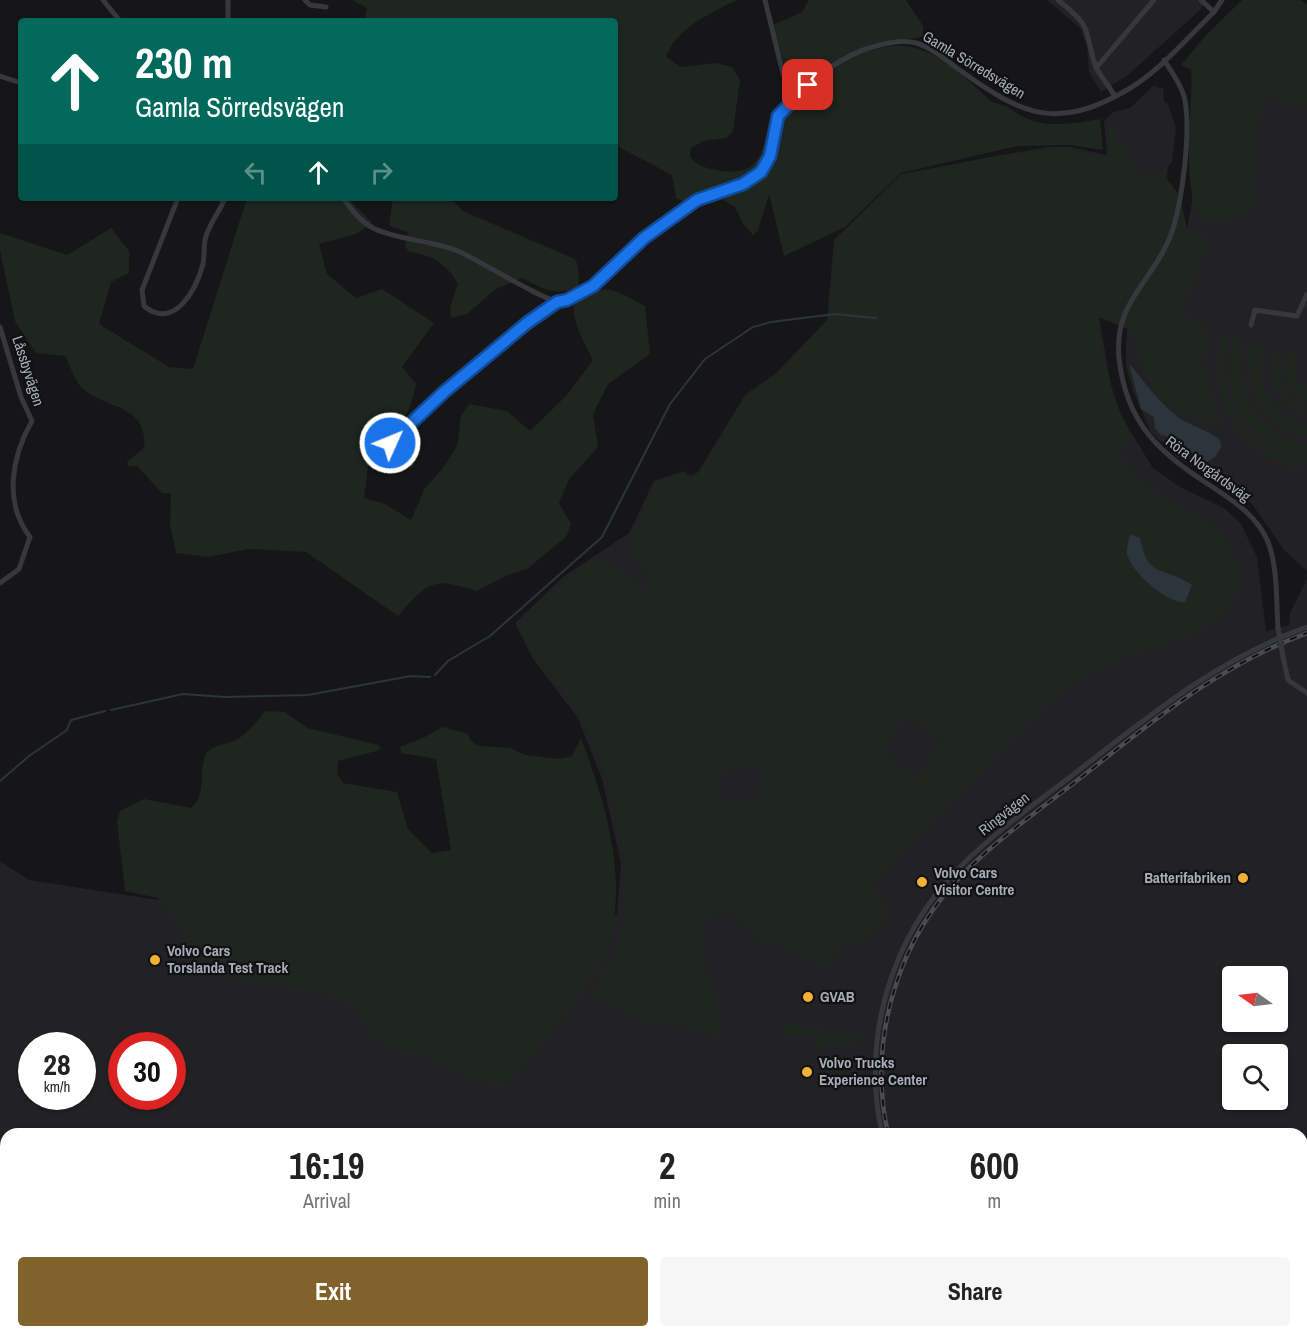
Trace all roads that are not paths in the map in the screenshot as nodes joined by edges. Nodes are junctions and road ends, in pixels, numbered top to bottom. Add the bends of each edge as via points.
1 (103, 0) edge
2 (228, 0) edge
3 (305, 0) edge
4 (765, 0) edge
5 (1058, 0) edge
6 (1154, 0) edge
7 (1201, 0) edge
8 (1222, 0) edge
9 (326, 7) dead end
10 (1214, 12) junction
11 (118, 18) edge
12 (228, 18) edge
13 (1164, 60) junction
14 (1095, 68) junction
15 (0, 76) edge
16 (18, 82) edge
17 (797, 94) junction
18 (1115, 96) junction
19 (177, 201) edge
20 (223, 201) edge
21 (345, 201) edge
22 (1307, 294) edge
23 (557, 302) junction
24 (1251, 325) dead end
25 (0, 327) edge
26 (390, 443) dead end
27 (0, 583) edge
28 (1307, 627) edge
29 (1307, 693) edge
30 (881, 1128) edge

1 - 11 street
2 - 12 street
3 - 9 street via 310,5
4 - 17 street via 783,74
5 - 14 street via 1082,19
6 - 14 street
7 - 10 street
8 - 10 street, Gamla Sörredsvägen
10 - 13 street, Gamla Sörredsvägen
13 - 18 street, Gamla Sörredsvägen
13 - 29 street, Röra Norgårdsväg, bridge via 1184,94 1187,117 1178,209 1168,243 1125,310 1119,330 1119,360 1132,409 1149,439 1171,460 1239,505 1263,532 1274,565 1278,628 1288,680
14 - 18 street
15 - 16 street
17 - 18 street, Gamla Sörredsvägen via 852,55 904,41 928,49 996,96 1026,110 1072,112
17 - 23 street, Gamla Sörredsvägen via 775,122 770,156 761,172 743,184 697,200 644,238 593,286
19 - 20 street via 142,290 144,306 164,315 179,308 190,291 203,262 206,233
21 - 23 street via 374,228 461,252
22 - 24 street via 1297,315 1255,310
23 - 26 street via 444,392
25 - 27 street, Låssbyvägen via 32,421 17,450 13,480 15,502 30,537 18,568
28 - 30 street, Ringvägen via 1243,654 1179,693 987,842 946,882 910,934 884,1001 875,1072

